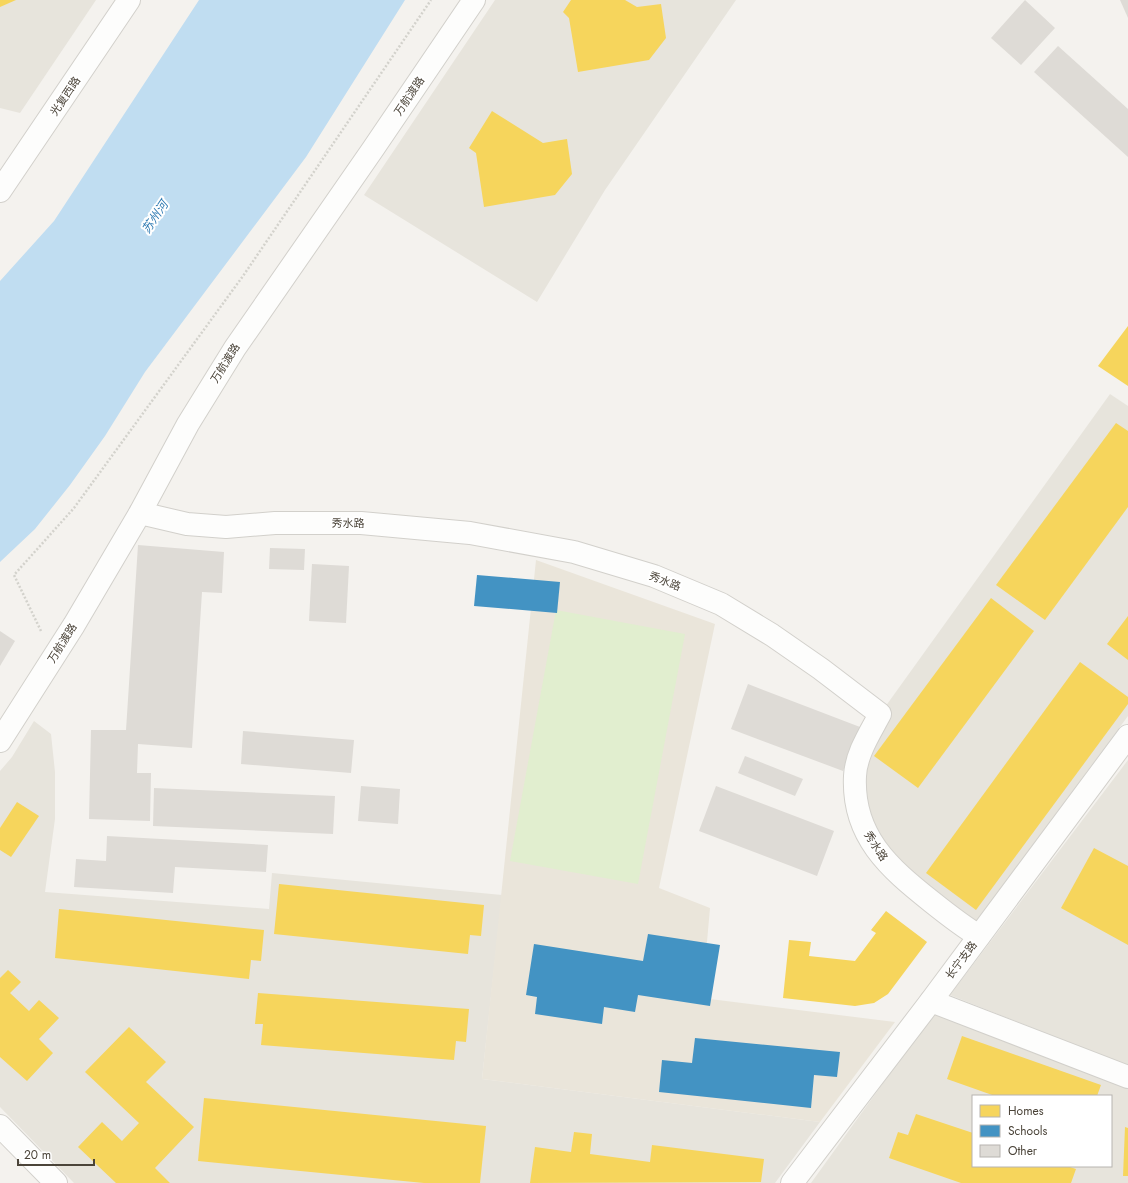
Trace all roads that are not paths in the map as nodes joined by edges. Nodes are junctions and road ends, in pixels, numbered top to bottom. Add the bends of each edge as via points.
1 (129, 0) edge
2 (474, 0) edge
3 (1, 186) edge
4 (140, 513) junction
5 (1128, 736) edge
6 (0, 741) edge
7 (979, 936) junction
8 (931, 1000) junction
9 (1128, 1076) edge
10 (0, 1126) edge
11 (56, 1183) edge
12 (792, 1183) edge

1 - 3 street, 光复西路
2 - 4 street, 万航渡路 via 235,348 188,424
4 - 6 street, 万航渡路
4 - 7 street, 秀水路 via 187,524 226,527 275,522 361,523 470,533 574,552 654,576 721,604 772,635 880,714 863,745 855,775 856,802 866,832 882,858 907,882
5 - 7 street, 长宁支路
7 - 8 street, 长宁支路
8 - 9 street
8 - 12 street, 长宁支路
10 - 11 street

